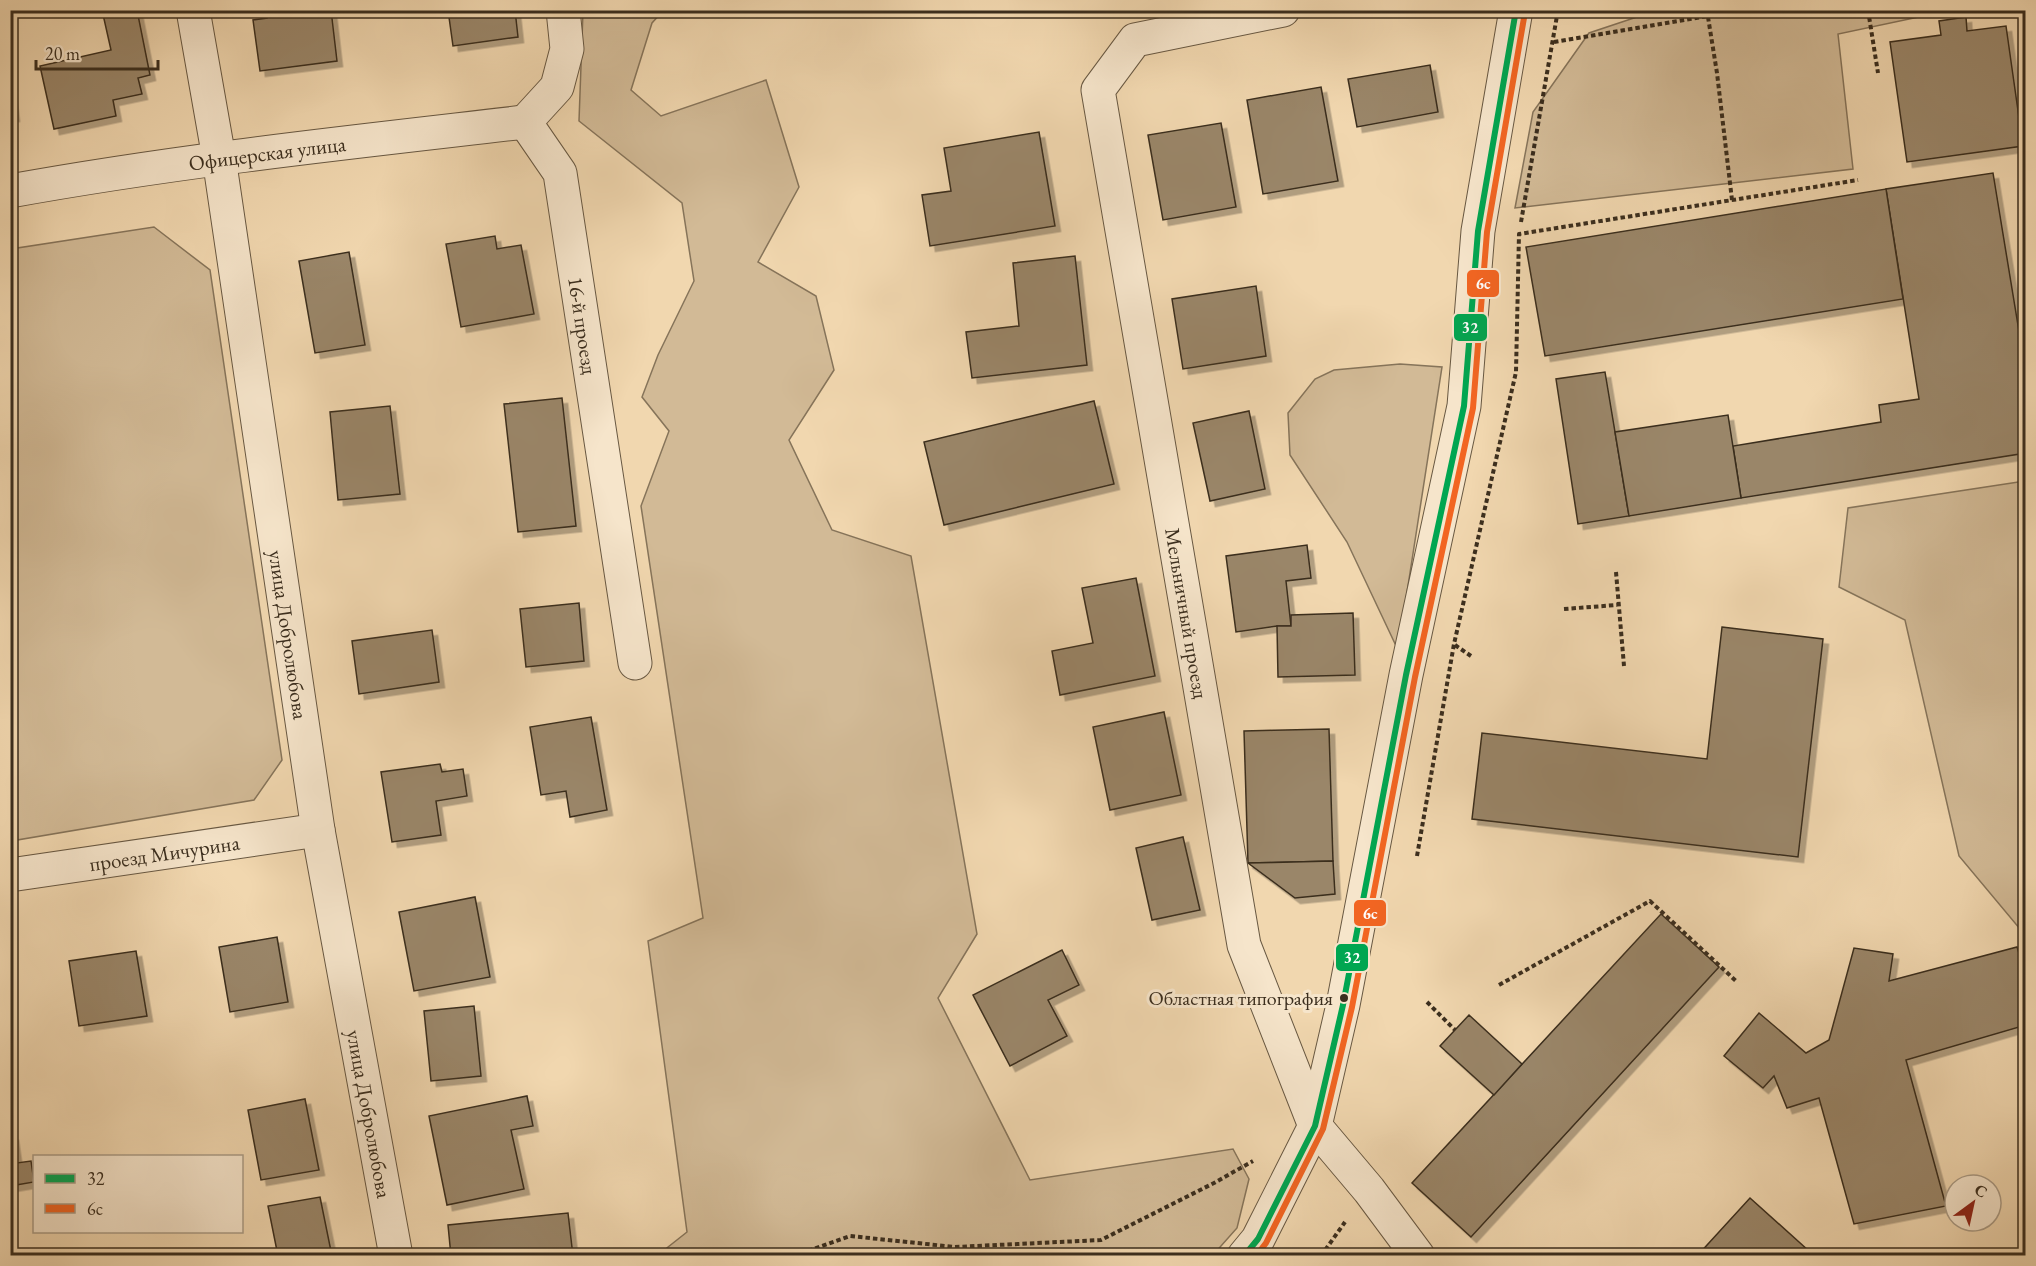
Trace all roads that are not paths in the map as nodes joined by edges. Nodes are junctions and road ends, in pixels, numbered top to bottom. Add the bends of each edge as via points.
1 (194, 10) edge
2 (562, 10) edge
3 (1283, 10) edge
4 (1516, 10) edge
5 (525, 122) junction
6 (219, 158) junction
7 (10, 191) edge
8 (635, 663) dead end
9 (318, 830) junction
10 (10, 875) edge
11 (1315, 1126) junction
12 (396, 1256) edge
13 (1244, 1256) edge
14 (1418, 1256) edge

1 - 6 street, улица Добролюбова
2 - 5 street via 567,49 557,87
3 - 11 street, Мельничный проезд via 1135,40 1098,90 1244,945
4 - 11 street via 1478,231 1464,406 1406,675 1344,1005
5 - 6 street, Офицерская улица
5 - 8 street, 16-й проезд via 560,173
6 - 7 street, Офицерская улица
6 - 9 street, улица Добролюбова
9 - 10 street, проезд Мичурина
9 - 12 street, улица Добролюбова
11 - 13 street via 1258,1239
11 - 14 street, Мельничный проезд

